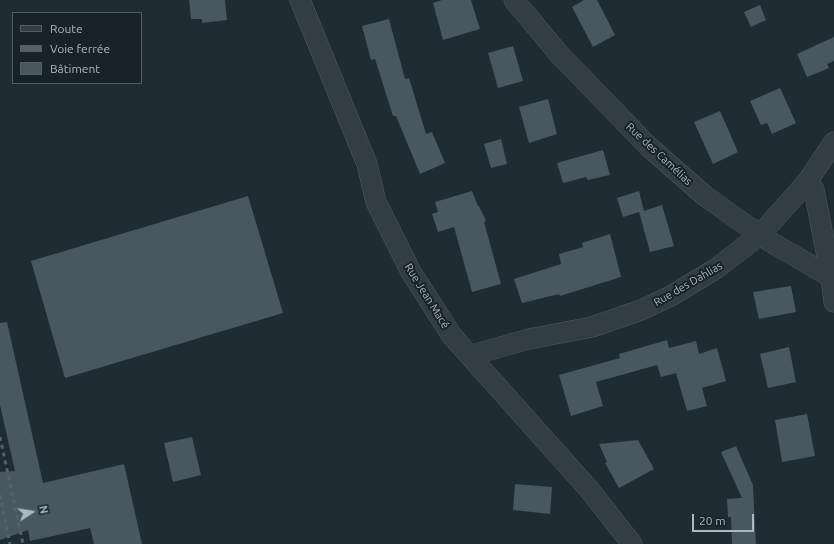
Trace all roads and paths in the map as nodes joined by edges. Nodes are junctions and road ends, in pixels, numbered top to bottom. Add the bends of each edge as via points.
1 (300, 0) edge
2 (514, 0) edge
3 (834, 142) edge
4 (807, 182) junction
5 (761, 234) junction
6 (832, 278) edge
7 (834, 302) edge
8 (472, 357) junction
9 (632, 544) edge

1 - 8 street, Rue Jean Macé via 367,164 376,202 411,272 452,336
2 - 5 street, Rue des Camélias via 558,54 648,146 705,196
3 - 4 street, Rue des Dahlias
4 - 5 street, Rue des Dahlias
4 - 6 street via 814,190
5 - 6 street, Rue des Camélias via 769,242
5 - 8 street, Rue des Dahlias via 717,268 670,297 642,310 592,327 529,339
6 - 7 street
8 - 9 street, Rue Jean Macé via 583,482

